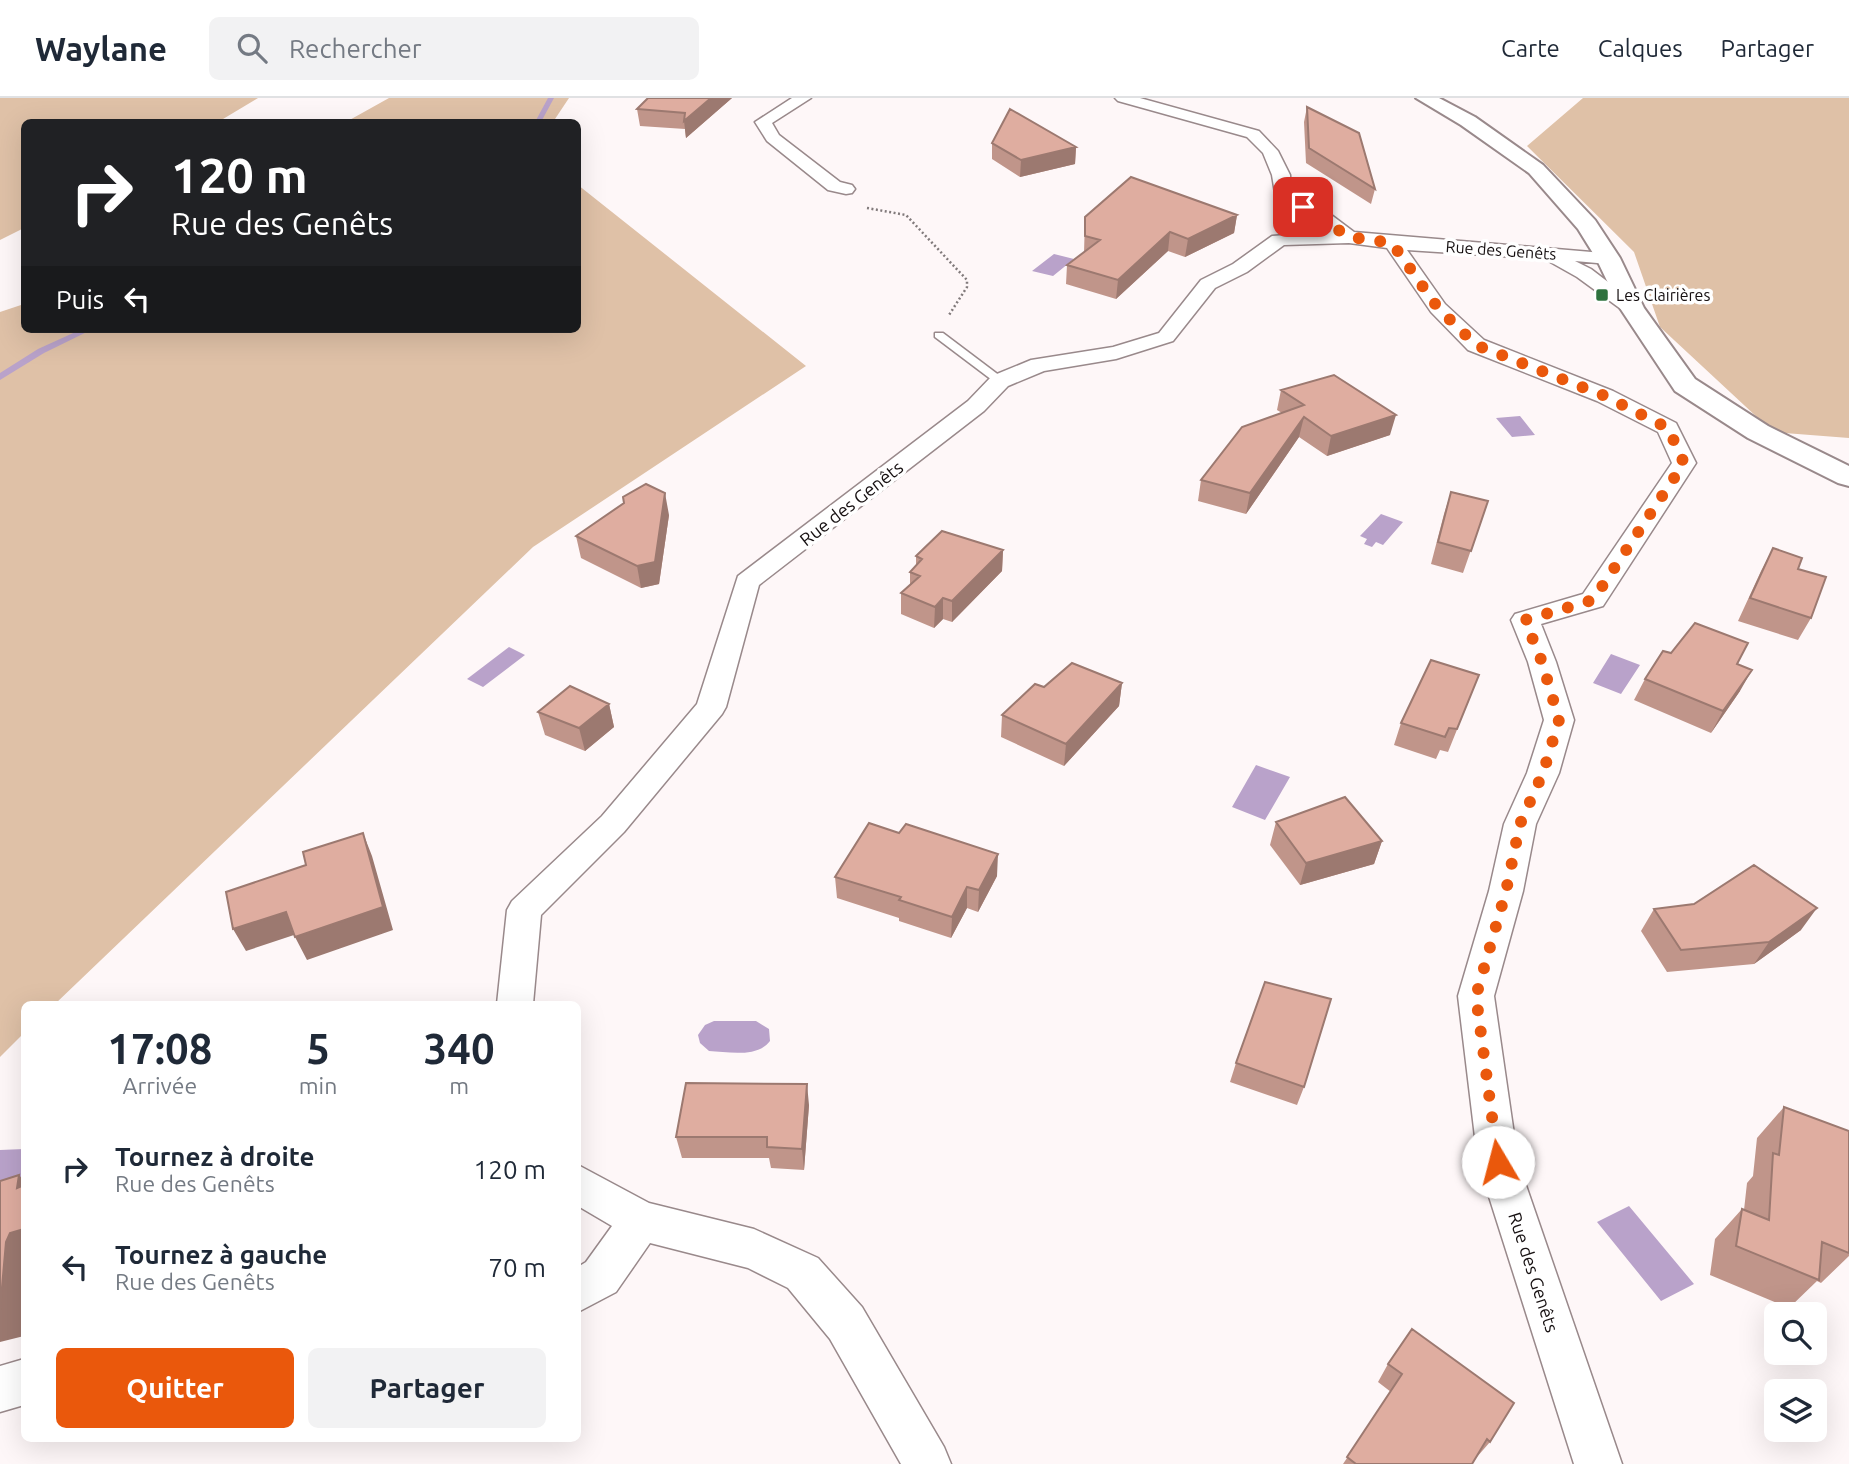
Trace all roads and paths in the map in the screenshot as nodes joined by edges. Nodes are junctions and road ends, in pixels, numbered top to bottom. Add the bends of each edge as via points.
1 (803, 98) edge
2 (1123, 98) edge
3 (1425, 98) edge
4 (846, 189) joint
5 (1587, 225) junction
6 (1349, 237) junction
7 (1392, 243) junction
8 (1522, 251) junction
9 (1608, 258) junction
10 (1632, 308) junction
11 (939, 334) joint
12 (1000, 381) junction
13 (1849, 477) edge
14 (515, 1001) edge
15 (581, 1186) edge
16 (641, 1222) junction
17 (581, 1289) edge
18 (21, 1383) edge
19 (0, 1389) edge
20 (927, 1464) edge
21 (1598, 1464) edge

1 - 4 street via 763,122 773,138 834,186
2 - 6 street via 1253,134 1270,151 1282,176 1282,195
3 - 5 street via 1468,121 1535,169
4 - 11 path via 868,209 906,215 967,280
5 - 8 street via 1552,248
5 - 9 street
6 - 7 street, Rue des Genêts
6 - 12 street, Rue des Genêts via 1279,240 1208,284 1166,337 1116,353 1039,365
7 - 8 street, Rue des Genêts
7 - 21 street, Rue des Genêts via 1438,308 1476,345 1605,396 1668,428 1684,463 1593,600 1525,620 1559,720 1543,773 1520,824 1476,996 1498,1162
8 - 9 street, Rue des Genêts
8 - 10 street via 1556,259 1584,273
9 - 10 street
10 - 13 street via 1685,385 1758,432
11 - 12 lane
12 - 14 street, Rue des Genêts via 976,406 747,582 711,707 613,824 524,910
15 - 16 street
16 - 17 street via 601,1277
16 - 20 street via 754,1249 803,1273 846,1323
18 - 19 street

